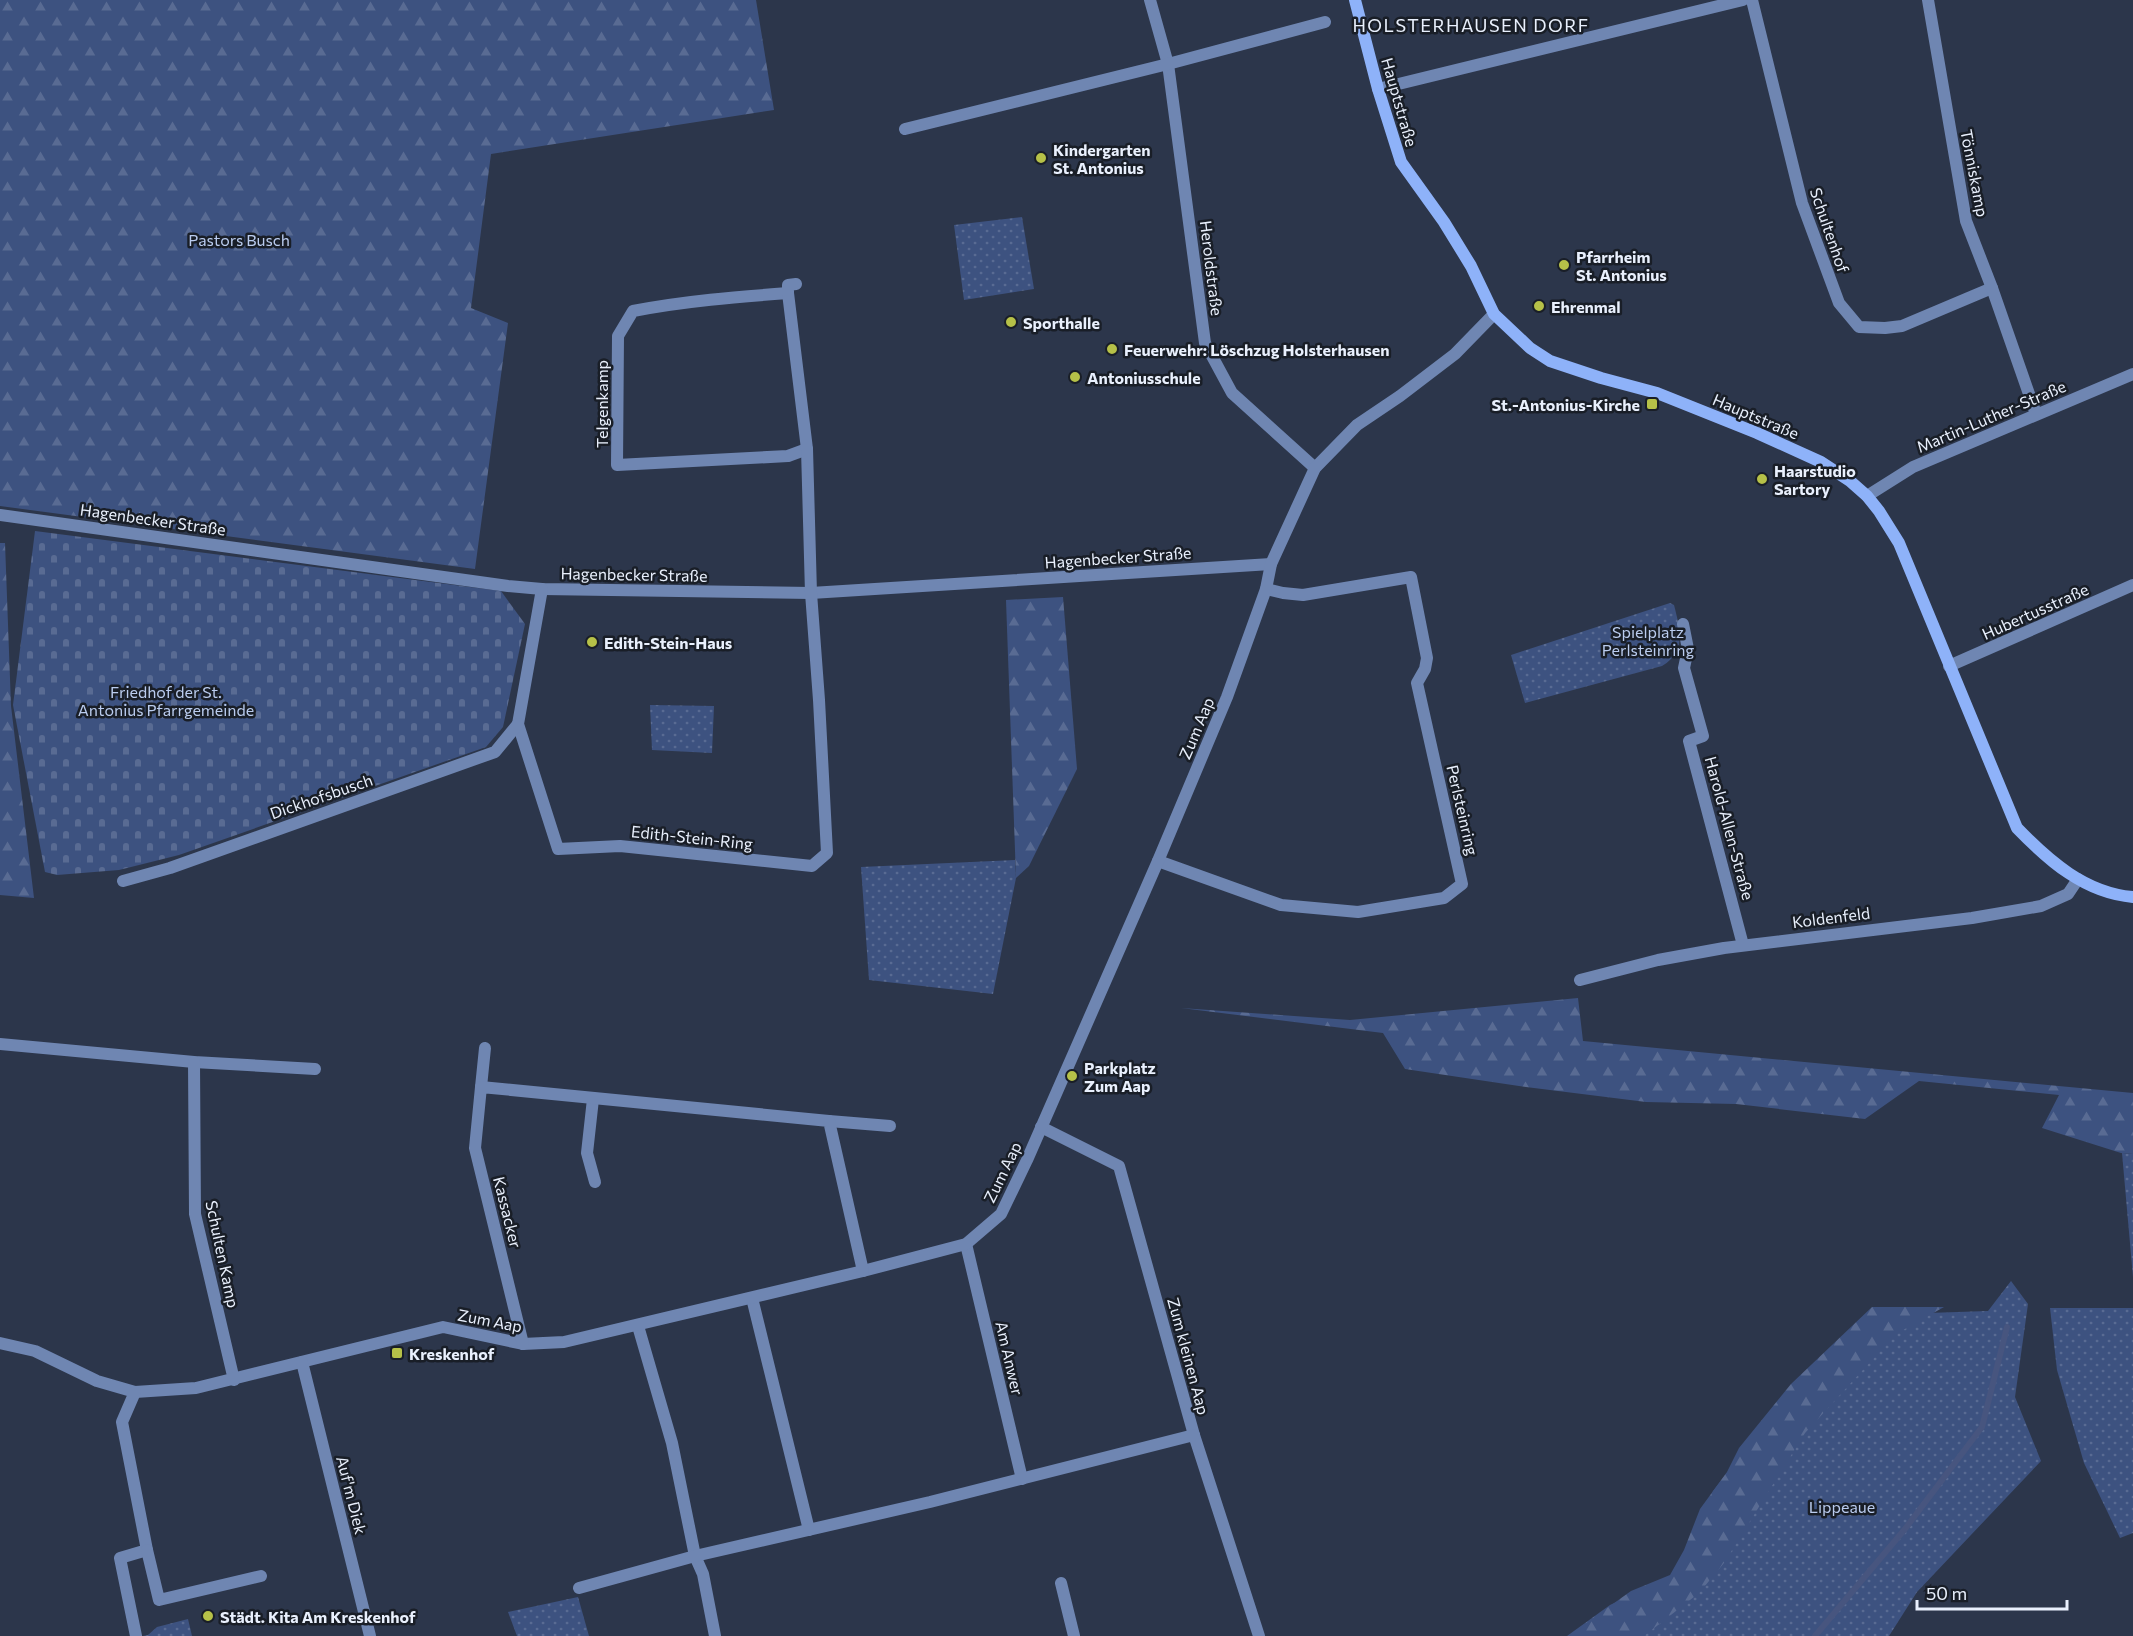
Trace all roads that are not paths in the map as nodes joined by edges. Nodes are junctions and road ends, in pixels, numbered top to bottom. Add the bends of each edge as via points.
1 (1150, 0) edge
2 (1355, 0) edge
3 (1743, 0) edge
4 (1752, 0) edge
5 (1928, 0) edge
6 (1725, 2) edge
7 (1325, 22) dead end
8 (1168, 64) junction
9 (1378, 89) junction
10 (905, 129) dead end
11 (1992, 288) junction
12 (1494, 314) junction
13 (2133, 374) edge
14 (2036, 414) junction
15 (807, 449) junction
16 (1315, 468) junction
17 (1867, 496) junction
18 (0, 515) edge
19 (1271, 564) junction
20 (2133, 585) edge
21 (1266, 588) junction
22 (542, 589) junction
23 (811, 593) junction
24 (1683, 624) dead end
25 (1949, 666) junction
26 (518, 724) junction
27 (1158, 861) junction
28 (2078, 879) junction
29 (123, 881) dead end
30 (2130, 897) edge
31 (1743, 945) junction
32 (1580, 980) dead end
33 (0, 1044) edge
34 (485, 1047) dead end
35 (194, 1062) junction
36 (315, 1069) dead end
37 (481, 1087) junction
38 (593, 1099) junction
39 (829, 1121) junction
40 (890, 1126) dead end
41 (1041, 1127) junction
42 (595, 1182) dead end
43 (966, 1244) junction
44 (863, 1271) junction
45 (752, 1298) junction
46 (638, 1326) junction
47 (0, 1343) edge
48 (523, 1344) junction
49 (302, 1362) junction
50 (234, 1380) junction
51 (135, 1392) junction
52 (1194, 1435) junction
53 (1022, 1479) junction
54 (809, 1530) junction
55 (147, 1550) junction
56 (695, 1556) junction
57 (261, 1576) dead end
58 (1061, 1583) dead end
59 (579, 1588) dead end
60 (136, 1636) edge
61 (370, 1636) edge
62 (715, 1636) edge
63 (1074, 1636) edge
64 (1259, 1636) edge

1 - 8 street, Heroldstraße
2 - 9 main road, Hauptstraße
3 - 6 street
4 - 11 street, Schultenhof via 1802,203 1839,303 1858,327 1902,326
5 - 11 street, Tönniskamp via 1966,221
6 - 9 street
7 - 8 street
8 - 10 street
8 - 16 street, Heroldstraße via 1205,343 1232,393
9 - 12 main road, Hauptstraße via 1401,162 1471,266
11 - 14 street, Tönniskamp
12 - 16 street, Zum Aap via 1455,354 1357,425
12 - 17 main road, Hauptstraße via 1550,361 1657,393 1757,433 1821,462
13 - 14 street, Martin-Luther-Straße
14 - 17 street, Martin-Luther-Straße via 1913,467
15 - 15 street, Telgenkamp via 792,289 633,311 618,336 617,465 788,456
15 - 23 street, Telgenkamp
16 - 19 street, Zum Aap
17 - 25 main road, Hauptstraße via 1911,567
18 - 22 street, Hagenbecker Straße
19 - 21 street, Zum Aap
19 - 23 street, Hagenbecker Straße
20 - 25 street, Hubertusstraße
21 - 27 street, Zum Aap via 1227,697
21 - 27 street, Perlsteinring via 1303,595 1411,577 1427,658 1417,683 1462,884 1444,898 1358,912 1281,905
22 - 23 street, Hagenbecker Straße
22 - 26 street, Edith-Stein-Ring
23 - 26 street, Edith-Stein-Ring via 827,853 812,866 620,846 558,849
24 - 31 street, Harold-Allen-Straße via 1688,649 1684,668 1703,736 1689,741
25 - 28 main road, Hauptstraße via 2017,828 2044,857
26 - 29 street, Dickhofsbusch via 495,752 170,868
27 - 41 street, Zum Aap
28 - 30 main road, Hauptstraße
28 - 31 street, Koldenfeld via 2068,894 2041,906
31 - 32 street, Koldenfeld via 1658,960
33 - 35 street
34 - 37 street, Kassacker
35 - 36 street
35 - 50 street, Schulten Kamp via 195,1214
37 - 38 street
37 - 48 street, Kassacker via 475,1148
38 - 39 street
38 - 42 street via 587,1153
39 - 40 street
39 - 44 street
41 - 43 street, Zum Aap via 1000,1214
41 - 52 street, Zum kleinen Aap via 1119,1166
43 - 44 street, Zum Aap
43 - 53 street, Am Anwer
44 - 45 street, Zum Aap
45 - 46 street, Zum Aap
45 - 54 street
46 - 48 street, Zum Aap via 564,1342
46 - 56 street via 672,1443
47 - 51 street, Zum Aap via 35,1351 97,1382
48 - 49 street, Zum Aap via 443,1327
49 - 50 street, Zum Aap
49 - 61 street, Auf'm Diek
50 - 51 street, Zum Aap via 196,1388
51 - 55 street via 122,1422
52 - 53 street
52 - 64 street, Zum kleinen Aap
53 - 54 street
54 - 56 street
55 - 57 street via 159,1600
55 - 60 street via 120,1558
56 - 59 street
56 - 62 street via 703,1574
58 - 63 street

